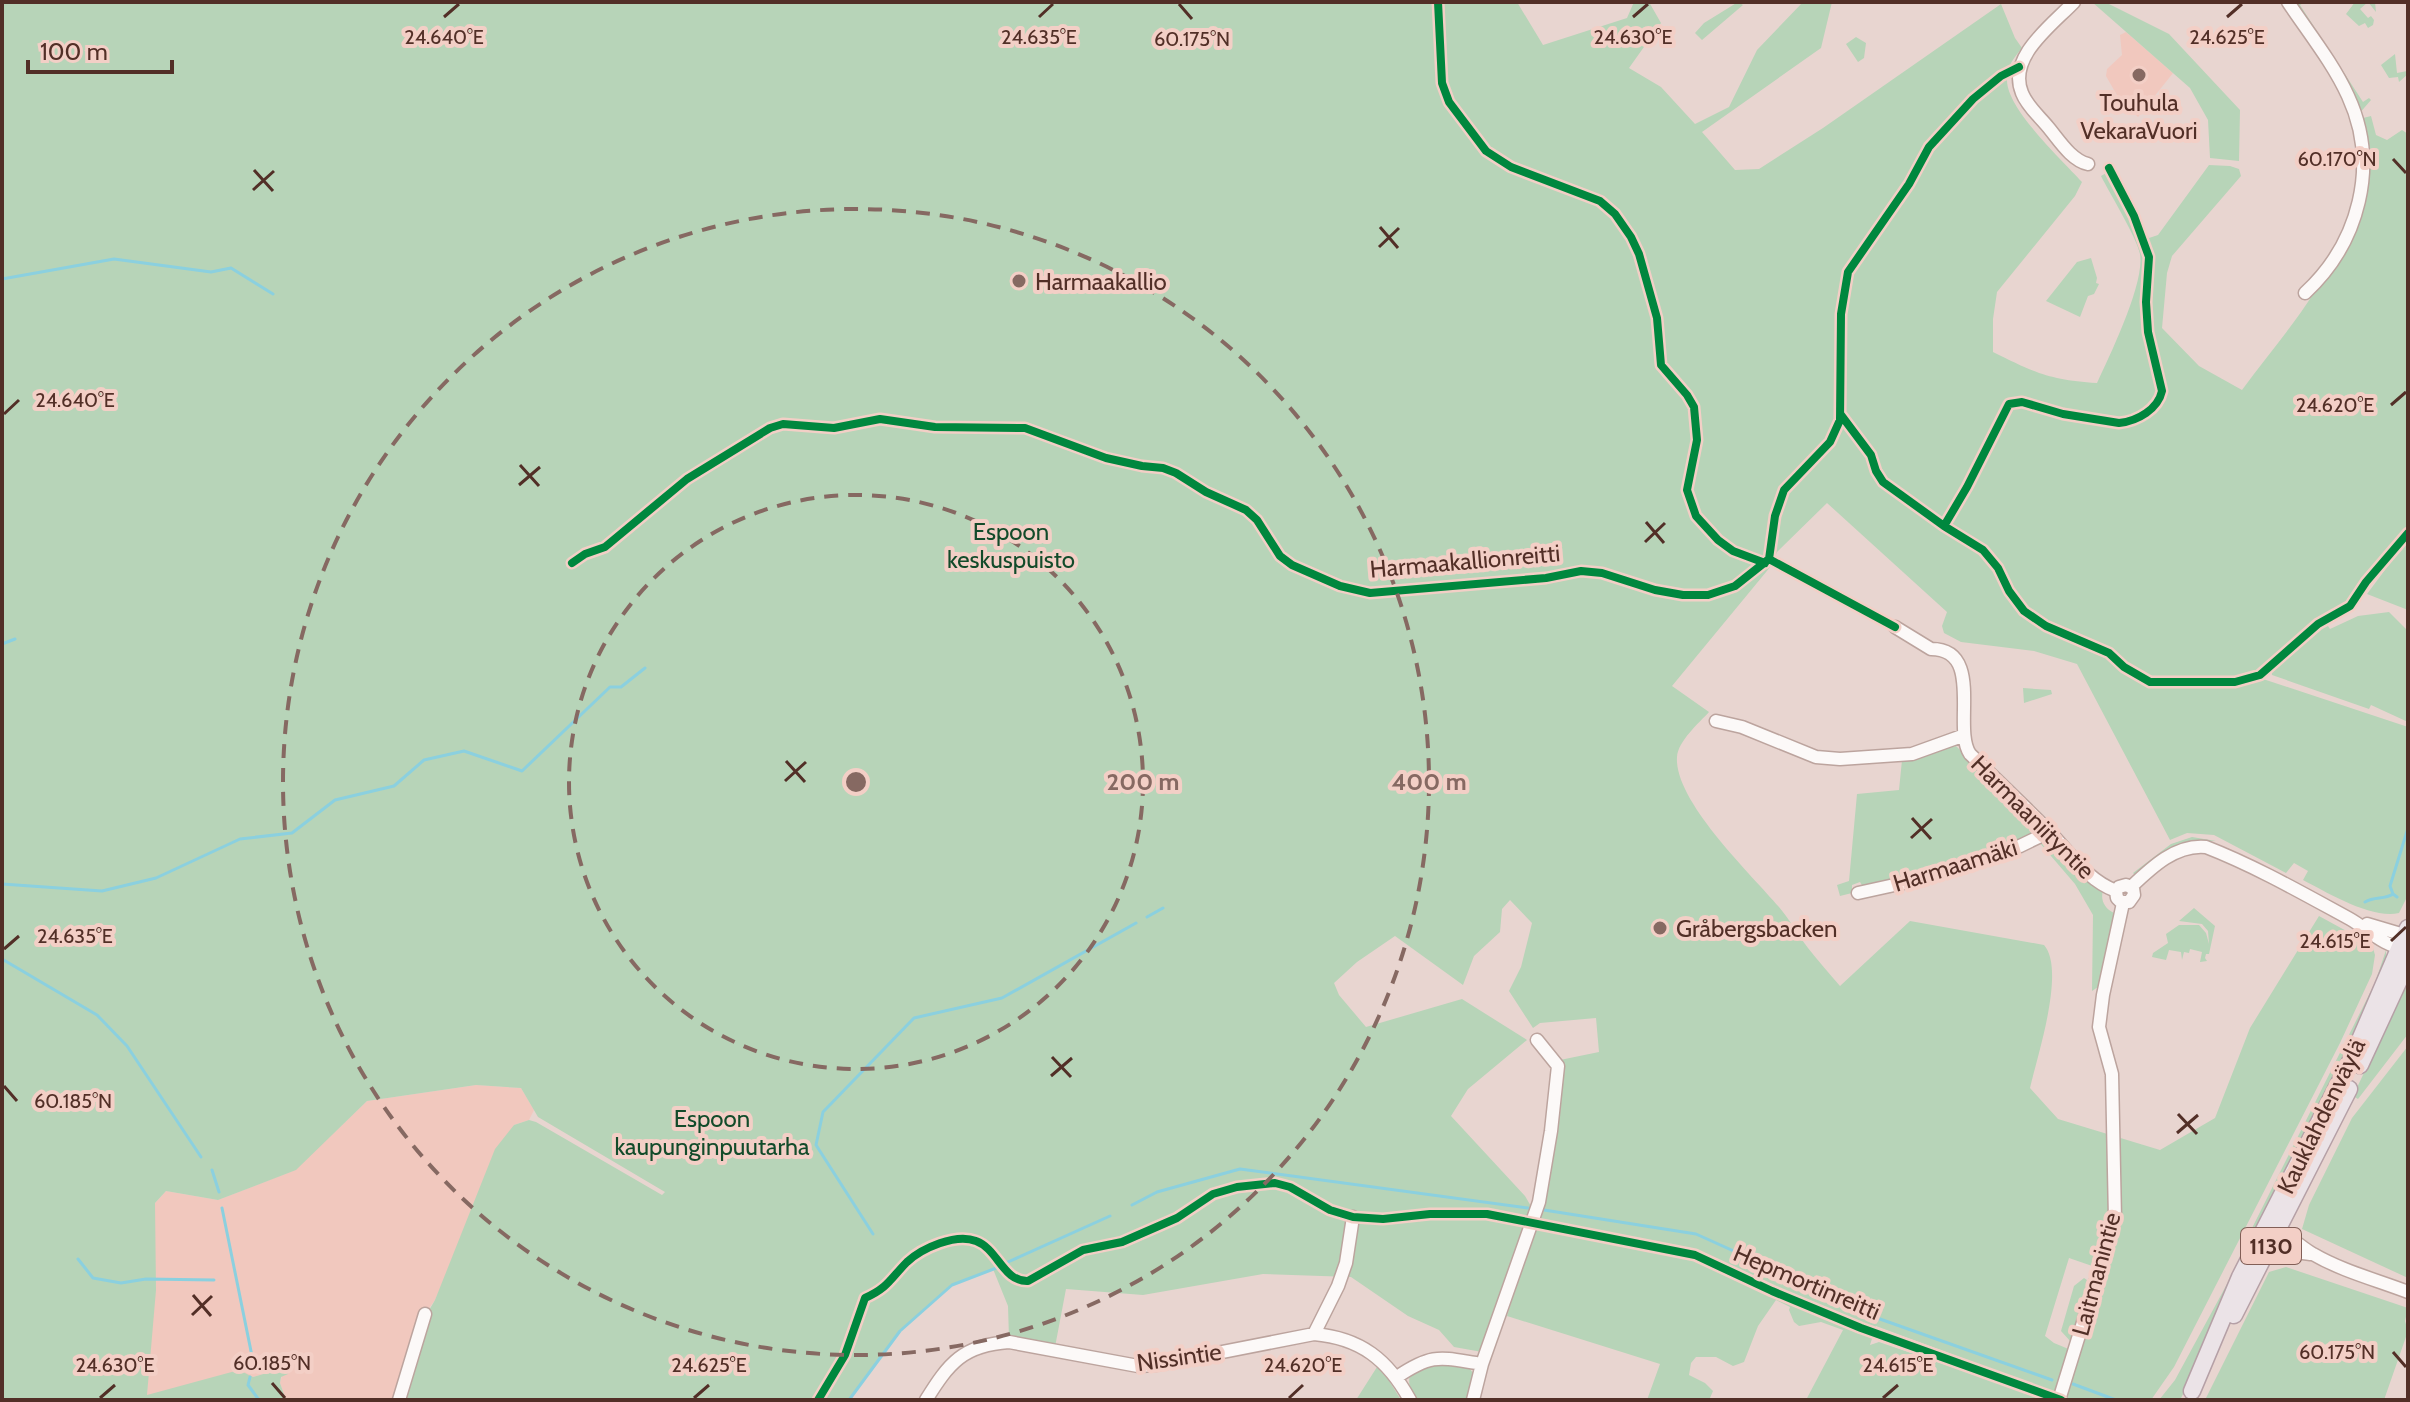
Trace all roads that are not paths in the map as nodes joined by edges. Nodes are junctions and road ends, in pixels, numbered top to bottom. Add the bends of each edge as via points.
1 (2074, 2) edge
2 (2288, 2) edge
3 (2088, 164) dead end
4 (2305, 293) dead end
5 (1895, 627) dead end
6 (1716, 721) dead end
7 (1962, 736) junction
8 (2049, 832) junction
9 (1858, 893) dead end
10 (2120, 897) junction
11 (2406, 943) edge
12 (1537, 1040) dead end
13 (1353, 1217) dead end
14 (2271, 1236) junction
15 (2408, 1292) edge
16 (425, 1314) dead end
17 (1314, 1334) junction
18 (1482, 1364) junction
19 (1397, 1377) junction
20 (2189, 1395) edge
21 (399, 1400) edge
22 (926, 1400) edge
23 (1410, 1400) edge
24 (1473, 1400) edge
25 (2059, 1400) edge

1 - 3 street via 2025,56 2019,86 2044,123 2079,162
2 - 4 street via 2348,96 2364,161 2357,212 2346,240
5 - 7 street, Harmaaniityntie via 1960,666 1965,698
6 - 7 street via 1816,757 1840,759 1912,754
7 - 8 street, Harmaaniityntie via 1970,754
8 - 9 street, Harmaamäki via 1908,882
8 - 10 street, Harmaaniityntie via 2088,875
10 - 11 street, Harmaaniityntie via 2124,885 2131,887 2182,849 2206,847
10 - 25 street, Laitmanintie via 2099,1016 2112,1084 2115,1219
11 - 14 main road, Kauklahdenväylä / 1130 via 2327,1134
12 - 18 street via 1558,1066 1539,1202
13 - 17 street via 1346,1263
14 - 15 street via 2287,1251 2313,1254
14 - 20 main road, Kauklahdenväylä / 1130
16 - 21 street
17 - 19 street, Nissintie via 1353,1343
17 - 22 street, Nissintie via 1138,1366 991,1343 960,1355
18 - 19 street via 1437,1357
18 - 24 street
19 - 23 street

